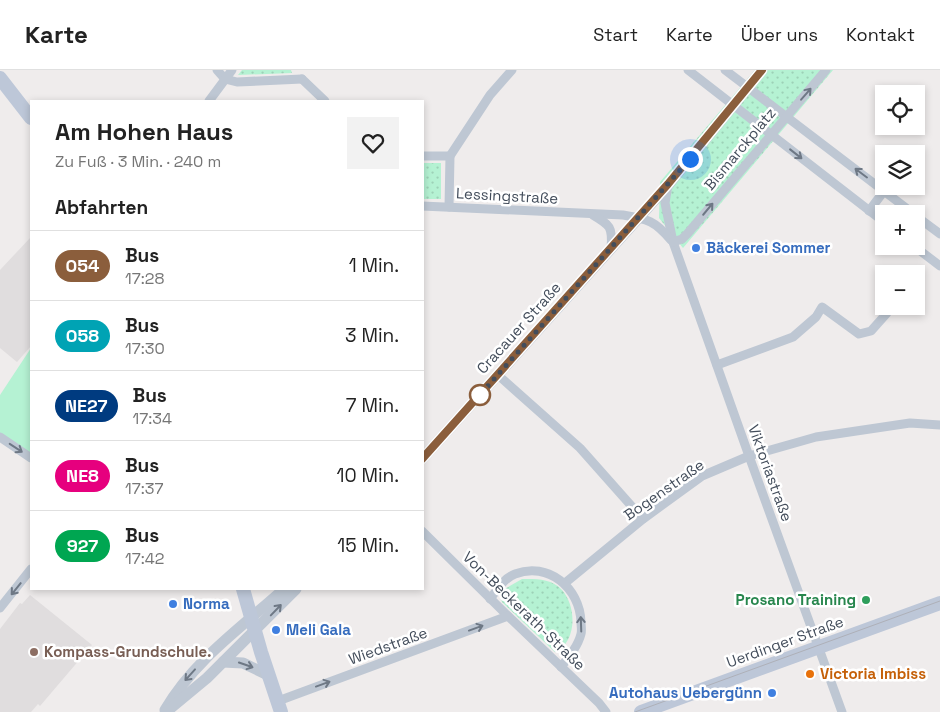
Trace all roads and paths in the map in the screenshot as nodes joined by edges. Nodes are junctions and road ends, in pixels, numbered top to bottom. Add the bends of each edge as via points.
1 (218, 70) edge
2 (232, 70) edge
3 (512, 70) edge
4 (688, 70) edge
5 (724, 70) edge
6 (762, 70) edge
7 (826, 70) edge
8 (300, 75) edge
9 (0, 78) edge
10 (225, 79) junction
11 (748, 88) junction
12 (210, 100) edge
13 (324, 100) edge
14 (735, 106) junction
15 (30, 117) edge
16 (785, 117) junction
17 (772, 134) junction
18 (424, 156) edge
19 (450, 156) junction
20 (668, 184) junction
21 (875, 184) edge
22 (881, 195) edge
23 (889, 195) edge
24 (902, 205) edge
25 (424, 206) edge
26 (449, 207) junction
27 (869, 211) junction
28 (591, 214) junction
29 (875, 215) edge
30 (638, 218) junction
31 (925, 223) edge
32 (940, 234) edge
33 (673, 242) junction
34 (611, 248) junction
35 (925, 254) edge
36 (940, 266) edge
37 (885, 315) edge
38 (717, 365) junction
39 (498, 375) junction
40 (940, 425) edge
41 (0, 438) edge
42 (424, 456) edge
43 (749, 456) junction
44 (30, 457) edge
45 (643, 519) junction
46 (424, 533) edge
47 (30, 570) edge
48 (565, 583) junction
49 (243, 590) edge
50 (283, 590) edge
51 (295, 590) edge
52 (490, 599) junction
53 (940, 603) edge
54 (0, 608) edge
55 (508, 616) junction
56 (253, 624) junction
57 (819, 647) junction
58 (223, 662) junction
59 (561, 667) junction
60 (268, 675) junction
61 (280, 707) edge
62 (165, 712) edge
63 (606, 712) edge
64 (641, 712) edge
65 (842, 712) edge

1 - 10 street
2 - 10 street
3 - 19 street via 490,95
4 - 14 street
5 - 11 street
6 - 11 street
16 -> 7 street, Bismarckplatz
8 - 10 street via 237,82
8 - 13 street
9 - 15 main road
10 - 12 street
11 - 14 street
11 - 16 street
14 - 17 street
14 - 20 street
16 - 17 street, Bismarckplatz
21 -> 16 street
17 -> 27 street
33 -> 17 street, Bismarckplatz via 688,233
18 - 19 street
19 - 26 street
20 - 30 street
20 - 33 street, Viktoriastraße via 665,203
22 - 27 street
23 - 24 street
25 - 26 street, Lessingstraße
26 - 28 street, Lessingstraße
27 - 29 street
28 - 30 street, Lessingstraße
28 - 34 street via 611,229
30 - 33 street, Viktoriastraße via 649,220 661,228
30 - 34 street, Cracauer Straße
31 - 32 street
33 - 38 street, Viktoriastraße
34 - 39 street, Cracauer Straße
35 - 36 street
37 - 38 street via 871,331 859,334 822,307 816,317 794,336
38 - 43 street, Viktoriastraße
39 - 42 street, Cracauer Straße
39 - 45 street via 580,448
40 - 43 street, Bogenstraße via 910,423 816,436
41 -> 44 street
43 - 45 street, Bogenstraße via 702,476
43 - 57 street, Viktoriastraße
45 - 48 street, Bogenstraße
46 - 52 street, Von-Beckerath-Straße
47 -> 54 street
48 - 52 street via 551,574 533,570 514,574
59 -> 48 street via 581,633 578,601
49 - 56 main road
50 - 56 street
56 -> 51 street
52 - 55 street, Von-Beckerath-Straße
53 - 57 main road, Uerdinger Straße
55 - 59 street, Von-Beckerath-Straße
61 -> 55 street, Wiedstraße
56 - 58 street
56 - 60 main road
56 -> 62 street via 206,658 174,695
57 - 64 main road, Uerdinger Straße
57 - 65 street, Viktoriastraße
58 -> 60 street via 243,663
58 - 62 street
59 - 63 street, Von-Beckerath-Straße
60 - 61 main road

